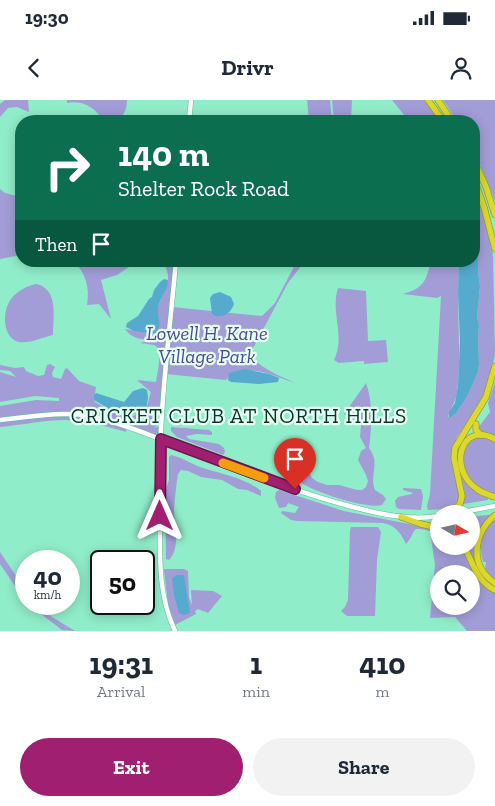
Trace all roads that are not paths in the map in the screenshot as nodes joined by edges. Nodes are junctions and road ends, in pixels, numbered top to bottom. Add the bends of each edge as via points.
1 (191, 100) edge
2 (428, 100) edge
3 (438, 100) edge
4 (190, 115) edge
5 (438, 115) edge
6 (448, 115) edge
7 (480, 174) edge
8 (480, 197) edge
9 (495, 215) edge
10 (495, 249) edge
11 (175, 267) edge
12 (495, 366) edge
13 (0, 420) edge
14 (476, 424) dead end
15 (481, 435) junction
16 (161, 439) junction
17 (495, 439) edge
18 (495, 497) edge
19 (458, 505) edge
20 (495, 506) edge
21 (480, 509) edge
22 (401, 516) junction
23 (495, 516) edge
24 (430, 517) edge
25 (430, 526) edge
26 (468, 555) edge
27 (495, 583) edge
28 (495, 590) edge
29 (175, 631) edge

1 - 4 main road
2 - 5 highway
3 - 6 highway
7 - 9 highway
8 - 10 highway
11 - 16 main road
12 - 19 highway via 486,397 455,448 462,498
13 - 16 main road via 57,414 82,415
14 - 15 highway
15 - 17 highway
15 - 18 highway via 464,444 460,452 461,465 472,485
16 - 22 main road via 317,497
16 - 29 main road via 162,588
20 - 21 main road
22 - 24 main road
22 - 25 highway
23 - 27 highway via 481,532 477,549 481,568
26 - 28 highway via 480,579

